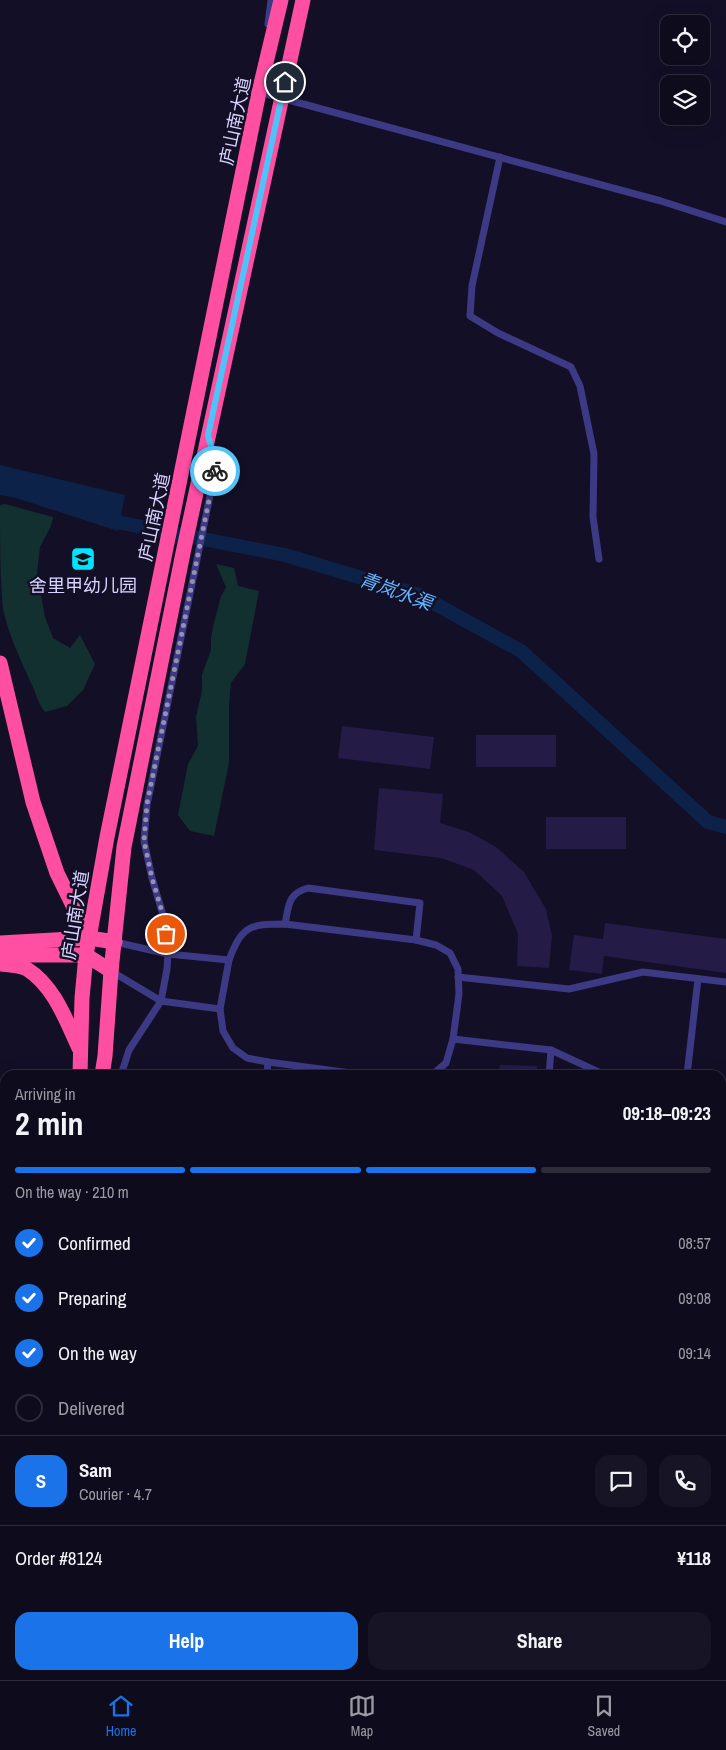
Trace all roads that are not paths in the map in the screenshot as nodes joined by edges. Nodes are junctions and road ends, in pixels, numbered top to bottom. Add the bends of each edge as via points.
1 (271, 0) edge
2 (281, 0) edge
3 (303, 0) edge
4 (261, 85) junction
5 (282, 98) junction
6 (500, 157) junction
7 (726, 222) edge
8 (200, 510) junction
9 (600, 559) dead end
10 (0, 664) edge
11 (285, 924) junction
12 (89, 938) junction
13 (416, 940) junction
14 (115, 942) junction
15 (0, 943) edge
16 (168, 954) junction
17 (0, 955) edge
18 (86, 955) junction
19 (229, 960) junction
20 (0, 964) edge
21 (111, 971) junction
22 (458, 977) junction
23 (698, 980) junction
24 (726, 982) edge
25 (161, 1001) junction
26 (220, 1009) junction
27 (453, 1039) junction
28 (551, 1050) junction
29 (80, 1051) junction
30 (268, 1062) junction
31 (80, 1070) edge
32 (103, 1070) edge
33 (123, 1070) edge
34 (267, 1070) edge
35 (328, 1070) edge
36 (438, 1070) edge
37 (549, 1070) edge
38 (594, 1070) edge
39 (687, 1070) edge

1 - 4 lane
2 - 4 highway, 庐山南大道
3 - 5 highway, 庐山南大道
4 - 5 lane
4 - 12 highway, 庐山南大道
5 - 6 lane
5 - 8 highway, 庐山南大道 via 208,435
6 - 7 lane
6 - 9 lane via 472,286 470,316 498,333 571,367 580,386 594,454 593,517
8 - 14 highway, 庐山南大道 via 183,553 124,847
8 - 16 lane via 195,566 147,804 144,841 163,915
10 - 12 highway via 33,802 57,873
11 - 13 lane
11 - 13 lane via 290,898 308,888 420,903
11 - 19 lane via 247,928 236,940
12 - 14 highway
12 - 15 highway
12 - 18 highway, 庐山南大道
13 - 22 lane via 450,953 458,969
14 - 16 lane
14 - 21 highway, 庐山南大道
16 - 19 lane
16 - 25 lane
17 - 18 highway
18 - 21 highway
18 - 29 highway, 庐山南大道
19 - 26 lane
20 - 29 highway via 26,968 41,980 58,1004
21 - 25 lane
21 - 32 highway, 庐山南大道
22 - 23 lane via 569,989 643,972
22 - 27 lane
23 - 24 lane
23 - 39 lane
25 - 26 lane
25 - 33 lane via 129,1050
26 - 30 lane via 223,1031 233,1048 247,1058
27 - 28 lane
27 - 36 lane via 446,1063
28 - 37 lane
28 - 38 lane
29 - 31 highway, 庐山南大道
30 - 34 lane
30 - 35 lane

